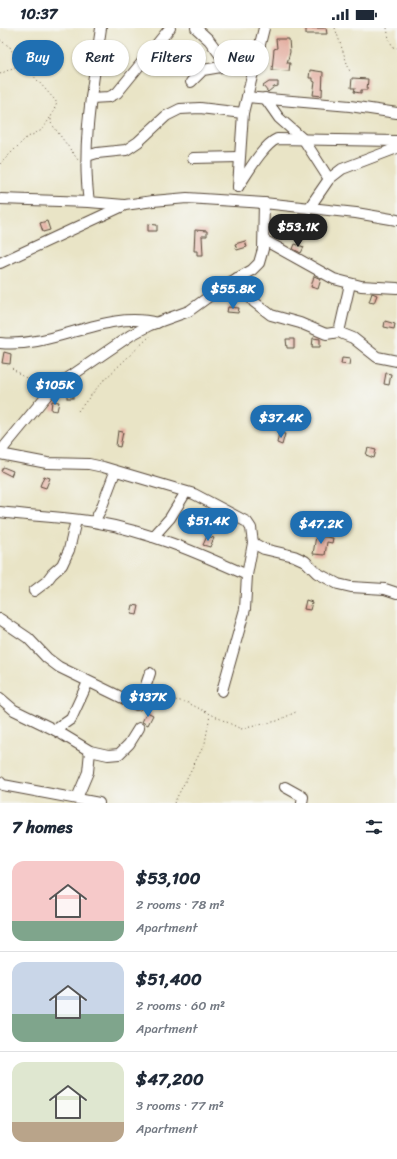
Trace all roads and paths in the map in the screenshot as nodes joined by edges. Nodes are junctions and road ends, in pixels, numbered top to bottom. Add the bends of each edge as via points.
1 (101, 28) edge
2 (170, 28) edge
3 (196, 28) edge
4 (264, 28) edge
5 (335, 28) edge
6 (387, 28) edge
7 (0, 40) edge
8 (261, 40) edge
9 (214, 47) edge
10 (397, 48) edge
11 (12, 51) edge
12 (12, 68) edge
13 (214, 68) edge
14 (350, 72) dead end
15 (0, 74) edge
16 (34, 76) edge
17 (253, 76) edge
18 (191, 82) dead end
19 (247, 96) junction
20 (91, 98) junction
21 (264, 98) junction
22 (243, 113) junction
23 (397, 113) edge
24 (51, 117) junction
25 (304, 140) junction
26 (397, 141) edge
27 (397, 148) edge
28 (239, 157) junction
29 (193, 158) dead end
30 (83, 159) junction
31 (0, 164) edge
32 (329, 180) junction
33 (238, 187) junction
34 (0, 198) edge
35 (237, 201) junction
36 (89, 202) junction
37 (264, 203) junction
38 (125, 205) junction
39 (309, 208) junction
40 (397, 220) edge
41 (264, 240) junction
42 (0, 263) edge
43 (237, 278) junction
44 (350, 284) junction
45 (397, 288) edge
46 (157, 322) junction
47 (339, 332) junction
48 (150, 335) dead end
49 (0, 343) edge
50 (397, 361) edge
51 (12, 368) dead end
52 (52, 389) junction
53 (78, 411) dead end
54 (0, 453) edge
55 (116, 472) junction
56 (186, 492) junction
57 (0, 512) edge
58 (76, 520) junction
59 (94, 522) junction
60 (153, 537) junction
61 (253, 543) junction
62 (247, 575) junction
63 (34, 591) dead end
64 (397, 593) edge
65 (0, 619) edge
66 (150, 673) dead end
67 (88, 682) junction
68 (222, 691) dead end
69 (143, 695) junction
70 (0, 698) edge
71 (298, 711) dead end
72 (210, 714) junction
73 (138, 728) dead end
74 (55, 730) junction
75 (90, 751) junction
76 (1, 784) edge
77 (285, 787) dead end
78 (77, 798) junction
79 (99, 803) edge
80 (174, 803) edge
81 (302, 803) edge

1 - 20 street
2 - 20 street via 117,93 109,97
3 - 9 street
4 - 8 street
5 - 14 path
6 - 10 path via 389,39 393,47
7 - 11 path
12 - 15 path
13 - 18 street via 203,70
16 - 24 path via 57,103
17 - 19 street
19 - 21 street
19 - 22 street
20 - 30 street
21 - 23 street
21 - 25 street via 279,118
22 - 28 street
22 - 30 street via 200,108 180,109 166,116 126,150 96,153
24 - 30 path via 53,126
24 - 31 path via 42,130 26,138
25 - 26 street
25 - 32 street
25 - 33 street via 272,141
27 - 32 street via 342,169
28 - 29 street
28 - 33 street
30 - 36 street
32 - 39 street
33 - 35 street
34 - 36 street
35 - 37 street
35 - 38 street via 187,198
36 - 38 street
37 - 39 street
37 - 41 street
38 - 42 street
39 - 40 street
41 - 43 street via 259,263
41 - 44 street via 321,273
43 - 46 street via 189,311
43 - 47 street via 254,302 271,315 326,334
44 - 45 street
44 - 47 street
46 - 49 street via 138,319 20,344
46 - 52 street via 131,335
47 - 50 street via 353,338 377,357
48 - 53 path via 102,382
51 - 52 path via 22,376
52 - 54 street
54 - 55 street via 47,463 93,465
55 - 56 street
55 - 59 street
56 - 60 street via 170,518
56 - 61 street via 247,522 251,528
57 - 58 street
58 - 59 street
58 - 63 street via 71,545 62,565
59 - 60 street
60 - 62 street
61 - 62 street
61 - 64 street via 264,549 305,561 317,574 338,584 385,589
62 - 68 street via 245,608
65 - 67 street via 28,638 59,667
66 - 69 street
67 - 69 street via 137,704
67 - 74 street via 71,720
69 - 72 path via 186,702
70 - 74 street via 14,710
71 - 72 path via 277,721 241,729
72 - 80 path via 205,743
73 - 75 street via 119,754 108,755
74 - 75 street
75 - 78 street via 88,772
76 - 78 street
77 - 81 street via 302,797
78 - 79 street

